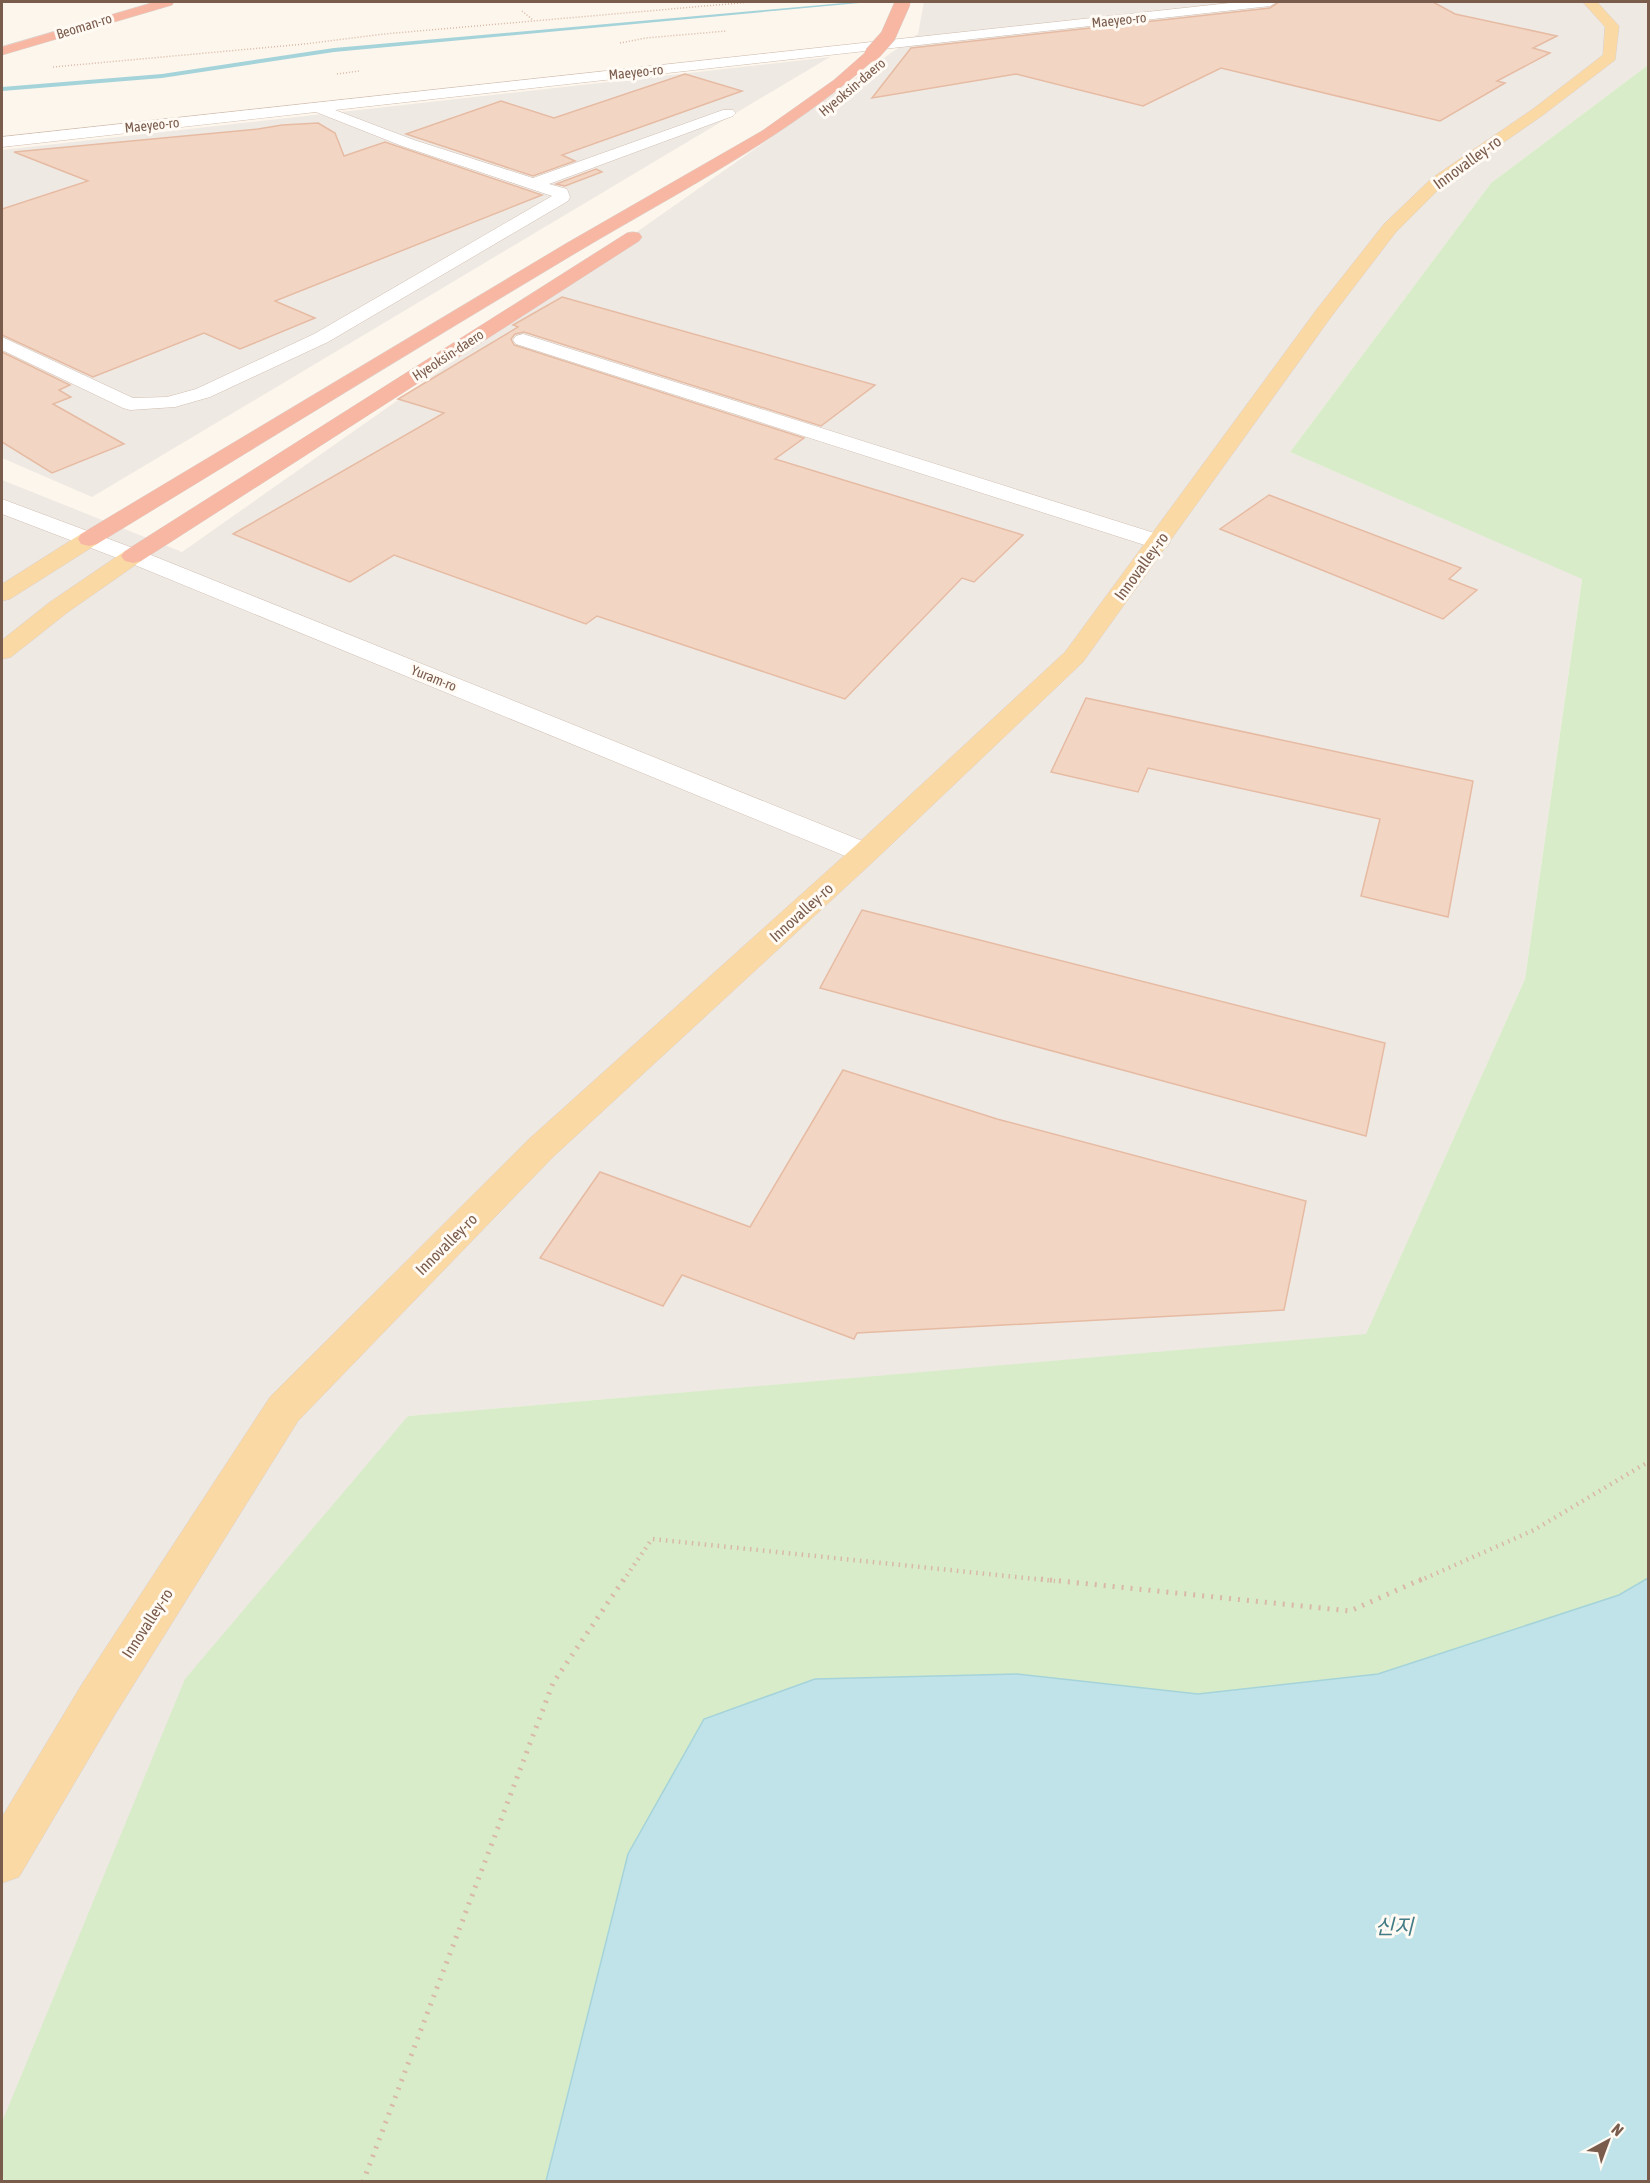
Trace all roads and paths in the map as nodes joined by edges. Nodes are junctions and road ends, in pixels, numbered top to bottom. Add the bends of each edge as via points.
1 (139, 2) edge
2 (167, 2) edge
3 (751, 2) edge
4 (903, 2) edge
5 (1270, 2) edge
6 (1590, 2) edge
7 (522, 11) dead end
8 (534, 21) junction
9 (908, 31) dead end
10 (2, 42) edge
11 (2, 51) edge
12 (881, 54) junction
13 (46, 68) dead end
14 (315, 107) junction
15 (728, 112) dead end
16 (2, 142) edge
17 (533, 184) junction
18 (674, 211) dead end
19 (644, 230) dead end
20 (523, 340) dead end
21 (2, 343) edge
22 (2, 506) edge
23 (88, 539) junction
24 (1159, 542) junction
25 (134, 556) junction
26 (2, 594) edge
27 (2, 652) edge
28 (865, 853) junction
29 (1648, 1462) edge
30 (2, 1860) edge
31 (363, 2181) edge

1 - 10 highway, Beoman-ro
2 - 11 highway, Beoman-ro
3 - 8 path
4 - 12 highway, bridge
5 - 14 street, Maeyeo-ro
6 - 24 main road, Innovalley-ro via 1612,26 1610,57 1438,181 1390,228
7 - 8 path
8 - 13 path
9 - 12 highway
12 - 18 highway, Hyeoksin-daero via 864,80 823,112
12 - 23 highway via 765,136
14 - 16 street, Maeyeo-ro
14 - 17 street
15 - 17 street
17 - 21 street via 562,196 321,338 203,393 168,403 130,404
19 - 25 highway, Hyeoksin-daero
20 - 24 street
22 - 23 street, Yuram-ro
23 - 25 street, Yuram-ro
23 - 26 main road
24 - 28 main road, Innovalley-ro via 1074,657
25 - 27 main road, Hyeoksin-daero
25 - 28 street, Yuram-ro
28 - 30 main road, Innovalley-ro via 541,1148 284,1409 98,1700
29 - 31 path via 1534,1530 1350,1611 652,1539 553,1683

